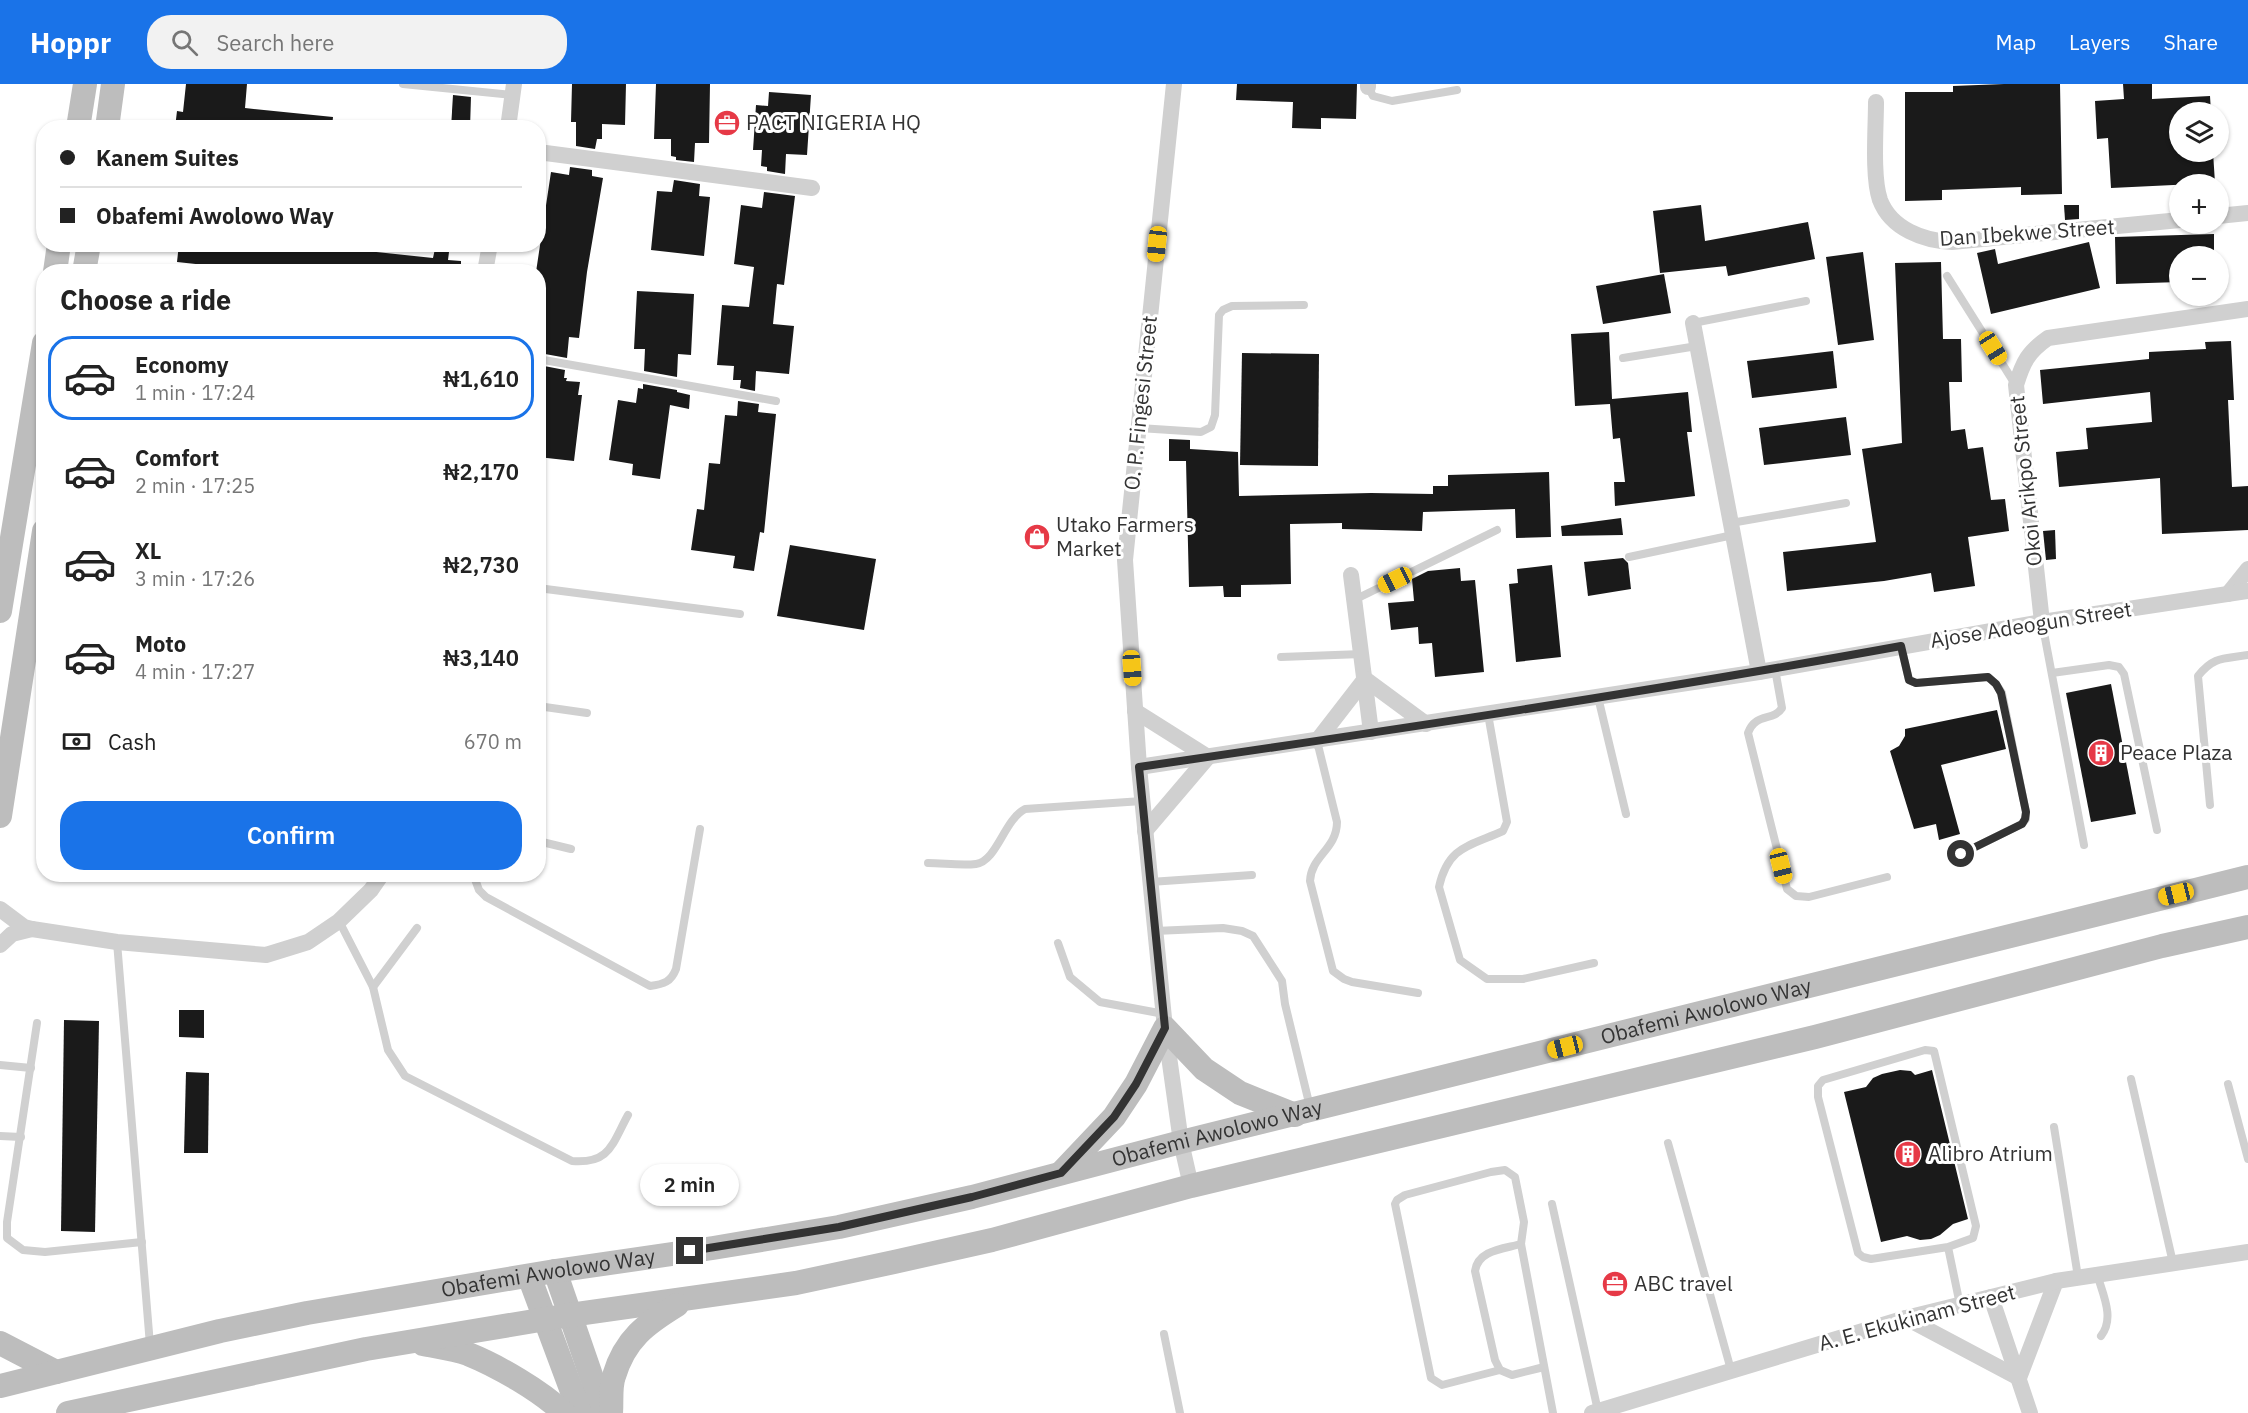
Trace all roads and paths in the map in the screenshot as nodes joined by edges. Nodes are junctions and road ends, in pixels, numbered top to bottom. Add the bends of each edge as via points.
1 (85, 84) edge
2 (113, 84) edge
3 (403, 84) edge
4 (1174, 84) edge
5 (1368, 86) edge
6 (513, 90) edge
7 (1457, 90) dead end
8 (1875, 102) dead end
9 (79, 120) edge
10 (108, 120) edge
11 (509, 120) edge
12 (546, 153) edge
13 (812, 188) dead end
14 (2248, 213) edge
15 (2229, 215) edge
16 (2169, 221) edge
17 (1947, 276) dead end
18 (1806, 301) dead end
19 (1304, 305) dead end
20 (2248, 309) edge
21 (1693, 323) joint
22 (1697, 346) junction
23 (1623, 358) dead end
24 (546, 360) edge
25 (2016, 385) junction
26 (36, 392) edge
27 (776, 401) dead end
28 (1139, 428) junction
29 (1846, 503) dead end
30 (1732, 529) junction
31 (1497, 530) dead end
32 (1629, 557) dead end
33 (2248, 569) edge
34 (1351, 575) dead end
35 (546, 589) edge
36 (2248, 591) edge
37 (2228, 594) junction
38 (1354, 600) junction
39 (0, 611) edge
40 (740, 615) dead end
41 (2042, 622) junction
42 (36, 625) edge
43 (1901, 646) junction
44 (34, 649) edge
45 (1362, 654) junction
46 (2248, 655) edge
47 (1281, 657) dead end
48 (1767, 670) junction
49 (2052, 673) junction
50 (1365, 679) junction
51 (1598, 697) junction
52 (546, 707) edge
53 (1135, 711) junction
54 (587, 713) dead end
55 (1488, 714) junction
56 (1426, 724) junction
57 (1371, 732) junction
58 (1317, 741) junction
59 (1208, 757) junction
60 (1139, 767) junction
61 (1142, 801) junction
62 (2210, 805) dead end
63 (1626, 814) dead end
64 (0, 816) edge
65 (700, 829) dead end
66 (2157, 830) dead end
67 (1146, 831) junction
68 (546, 843) edge
69 (2084, 845) dead end
70 (571, 849) dead end
71 (1961, 854) dead end
72 (928, 863) dead end
73 (1252, 875) dead end
74 (1887, 877) dead end
75 (2248, 877) edge
76 (376, 882) edge
77 (476, 882) edge
78 (1150, 882) junction
79 (0, 909) edge
80 (339, 921) junction
81 (2248, 927) edge
82 (32, 928) junction
83 (417, 928) dead end
84 (1155, 931) junction
85 (117, 942) junction
86 (1058, 943) dead end
87 (0, 945) edge
88 (1594, 963) dead end
89 (373, 987) junction
90 (1418, 993) dead end
91 (1164, 1021) junction
92 (37, 1023) dead end
93 (0, 1065) edge
94 (31, 1068) junction
95 (2131, 1079) dead end
96 (2228, 1084) dead end
97 (1303, 1113) junction
98 (628, 1115) dead end
99 (2054, 1126) dead end
100 (2244, 1131) edge
101 (0, 1136) edge
102 (21, 1137) junction
103 (1181, 1142) junction
104 (1668, 1143) dead end
105 (2248, 1160) edge
106 (1061, 1173) junction
107 (1191, 1186) junction
108 (1552, 1204) dead end
109 (142, 1242) junction
110 (1521, 1244) junction
111 (1948, 1247) junction
112 (2248, 1252) edge
113 (2173, 1263) junction
114 (555, 1271) junction
115 (2097, 1274) junction
116 (529, 1276) junction
117 (2078, 1277) junction
118 (2056, 1281) junction
119 (1991, 1297) junction
120 (686, 1300) junction
121 (1960, 1306) junction
122 (570, 1315) junction
123 (1906, 1318) junction
124 (544, 1319) junction
125 (1164, 1334) dead end
126 (2101, 1336) dead end
127 (412, 1341) junction
128 (0, 1343) edge
129 (150, 1348) junction
130 (1544, 1367) junction
131 (1500, 1370) junction
132 (1731, 1370) junction
133 (57, 1372) junction
134 (2019, 1378) junction
135 (0, 1386) edge
136 (79, 1412) edge
137 (1595, 1412) edge
138 (564, 1413) edge
139 (580, 1413) edge
140 (604, 1413) edge
141 (611, 1413) edge
142 (1180, 1413) edge
143 (1553, 1413) edge
144 (2030, 1413) edge

1 - 9 main road
2 - 10 main road
3 - 6 lane
4 - 28 street, O. P. Fingesi Street
5 - 7 lane via 1373,96 1392,101
6 - 11 street
8 - 16 street, Dan Ibekwe Street via 1880,199 1889,214 1917,236 1934,242 1952,242
12 - 13 street
14 - 15 street
17 - 25 lane
18 - 21 lane
19 - 28 lane via 1232,306 1223,310 1219,315 1215,415 1211,428 1201,432
20 - 25 street, Okoi Arikpo Street via 2048,338 2022,364
21 - 22 street
22 - 23 lane
22 - 30 street
24 - 27 lane
25 - 41 street, Okoi Arikpo Street
26 - 39 main road
28 - 53 street, O. P. Fingesi Street via 1125,560
29 - 30 lane
30 - 32 lane
30 - 48 street
31 - 38 lane
33 - 37 street
34 - 38 street
35 - 40 lane
36 - 37 street, Ajose Adeogun Street
37 - 41 street, Ajose Adeogun Street
38 - 45 street
41 - 43 street, Ajose Adeogun Street
41 - 49 lane
42 - 44 main road
43 - 48 street, Ajose Adeogun Street
43 - 71 lane via 1909,680 1916,683 1988,677 2001,693 2025,819
44 - 64 main road
45 - 47 lane
45 - 50 street
46 - 62 lane via 2217,660 2198,676
48 - 51 street, Ajose Adeogun Street
48 - 74 lane via 1781,711 1756,720 1748,733 1787,889 1796,896 1809,897
49 - 66 lane via 2109,665 2119,667 2124,674
49 - 69 lane
50 - 56 street
50 - 57 street
50 - 58 street
51 - 55 street, Ajose Adeogun Street
51 - 63 lane
52 - 54 lane
53 - 59 street
53 - 60 street, O. P. Fingesi Street
55 - 56 street, Ajose Adeogun Street
55 - 88 lane via 1507,822 1503,831 1460,849 1441,878 1439,887 1460,960 1487,979 1523,979
56 - 57 street, Ajose Adeogun Street
57 - 58 street, Ajose Adeogun Street
58 - 59 street, Ajose Adeogun Street
58 - 90 lane via 1337,832 1314,864 1310,880 1333,970 1352,982
59 - 60 street, Ajose Adeogun Street
59 - 67 street
60 - 61 street, O. P. Fingesi Street
61 - 67 street, O. P. Fingesi Street
61 - 72 lane via 1025,809 1016,814 985,861
65 - 77 lane via 676,969 672,979 663,984 650,986 486,897
67 - 78 street, O. P. Fingesi Street
68 - 70 lane
73 - 78 lane
75 - 97 main road, Obafemi Awolowo Way
76 - 80 street
78 - 84 street, O. P. Fingesi Street
79 - 82 street via 24,927
80 - 85 street via 308,942 266,955
80 - 89 lane
81 - 107 main road via 1815,1037
82 - 85 street
82 - 87 street via 12,934
83 - 89 lane
84 - 91 street, O. P. Fingesi Street
84 - 97 lane via 1223,928 1253,936 1282,981
85 - 109 lane
86 - 91 lane via 1070,977 1086,992 1100,1002
89 - 98 lane via 388,1050 405,1076 572,1161 588,1162 607,1154
91 - 97 main road via 1204,1069 1240,1093
91 - 103 street, O. P. Fingesi Street
91 - 106 main road via 1136,1084 1114,1117
92 - 94 lane
93 - 94 lane
94 - 102 lane
95 - 113 lane
96 - 100 lane
97 - 103 main road, Obafemi Awolowo Way
99 - 117 lane
100 - 105 lane
101 - 102 lane
102 - 109 lane via 7,1238 22,1250 45,1252
103 - 106 main road, Obafemi Awolowo Way
103 - 107 street, O. P. Fingesi Street
104 - 132 lane
106 - 114 main road, Obafemi Awolowo Way via 839,1227
107 - 120 main road via 981,1243 796,1283
108 - 137 lane
109 - 129 lane
110 - 130 lane
110 - 131 lane via 1482,1255 1476,1263
110 - 131 lane via 1524,1222 1515,1177 1505,1170 1405,1195 1395,1204 1431,1378 1442,1385
111 - 111 lane via 1972,1238 1976,1226 1934,1051 1925,1050 1823,1080 1818,1086 1818,1097 1858,1253 1871,1259
111 - 121 lane
112 - 113 street, A. E. Ekukinam Street
113 - 115 street, A. E. Ekukinam Street
114 - 116 main road, Obafemi Awolowo Way
114 - 122 main road
115 - 117 street, A. E. Ekukinam Street
115 - 126 lane via 2108,1315 2107,1329
116 - 124 main road
116 - 129 main road, Obafemi Awolowo Way via 307,1313
117 - 118 street, A. E. Ekukinam Street
118 - 119 street, A. E. Ekukinam Street
118 - 134 street
119 - 121 street, A. E. Ekukinam Street
119 - 134 street
120 - 122 main road
120 - 141 main road via 647,1323 626,1347 613,1377
121 - 123 street, A. E. Ekukinam Street
122 - 124 main road
122 - 140 main road
123 - 132 street, A. E. Ekukinam Street
123 - 134 street
124 - 127 main road
124 - 139 main road
125 - 142 lane
127 - 136 main road
127 - 138 main road via 467,1354 496,1367
128 - 133 main road
129 - 133 main road, Obafemi Awolowo Way
130 - 131 lane via 1512,1375
130 - 143 lane
132 - 137 street, A. E. Ekukinam Street
133 - 135 main road, Obafemi Awolowo Way
134 - 144 street

